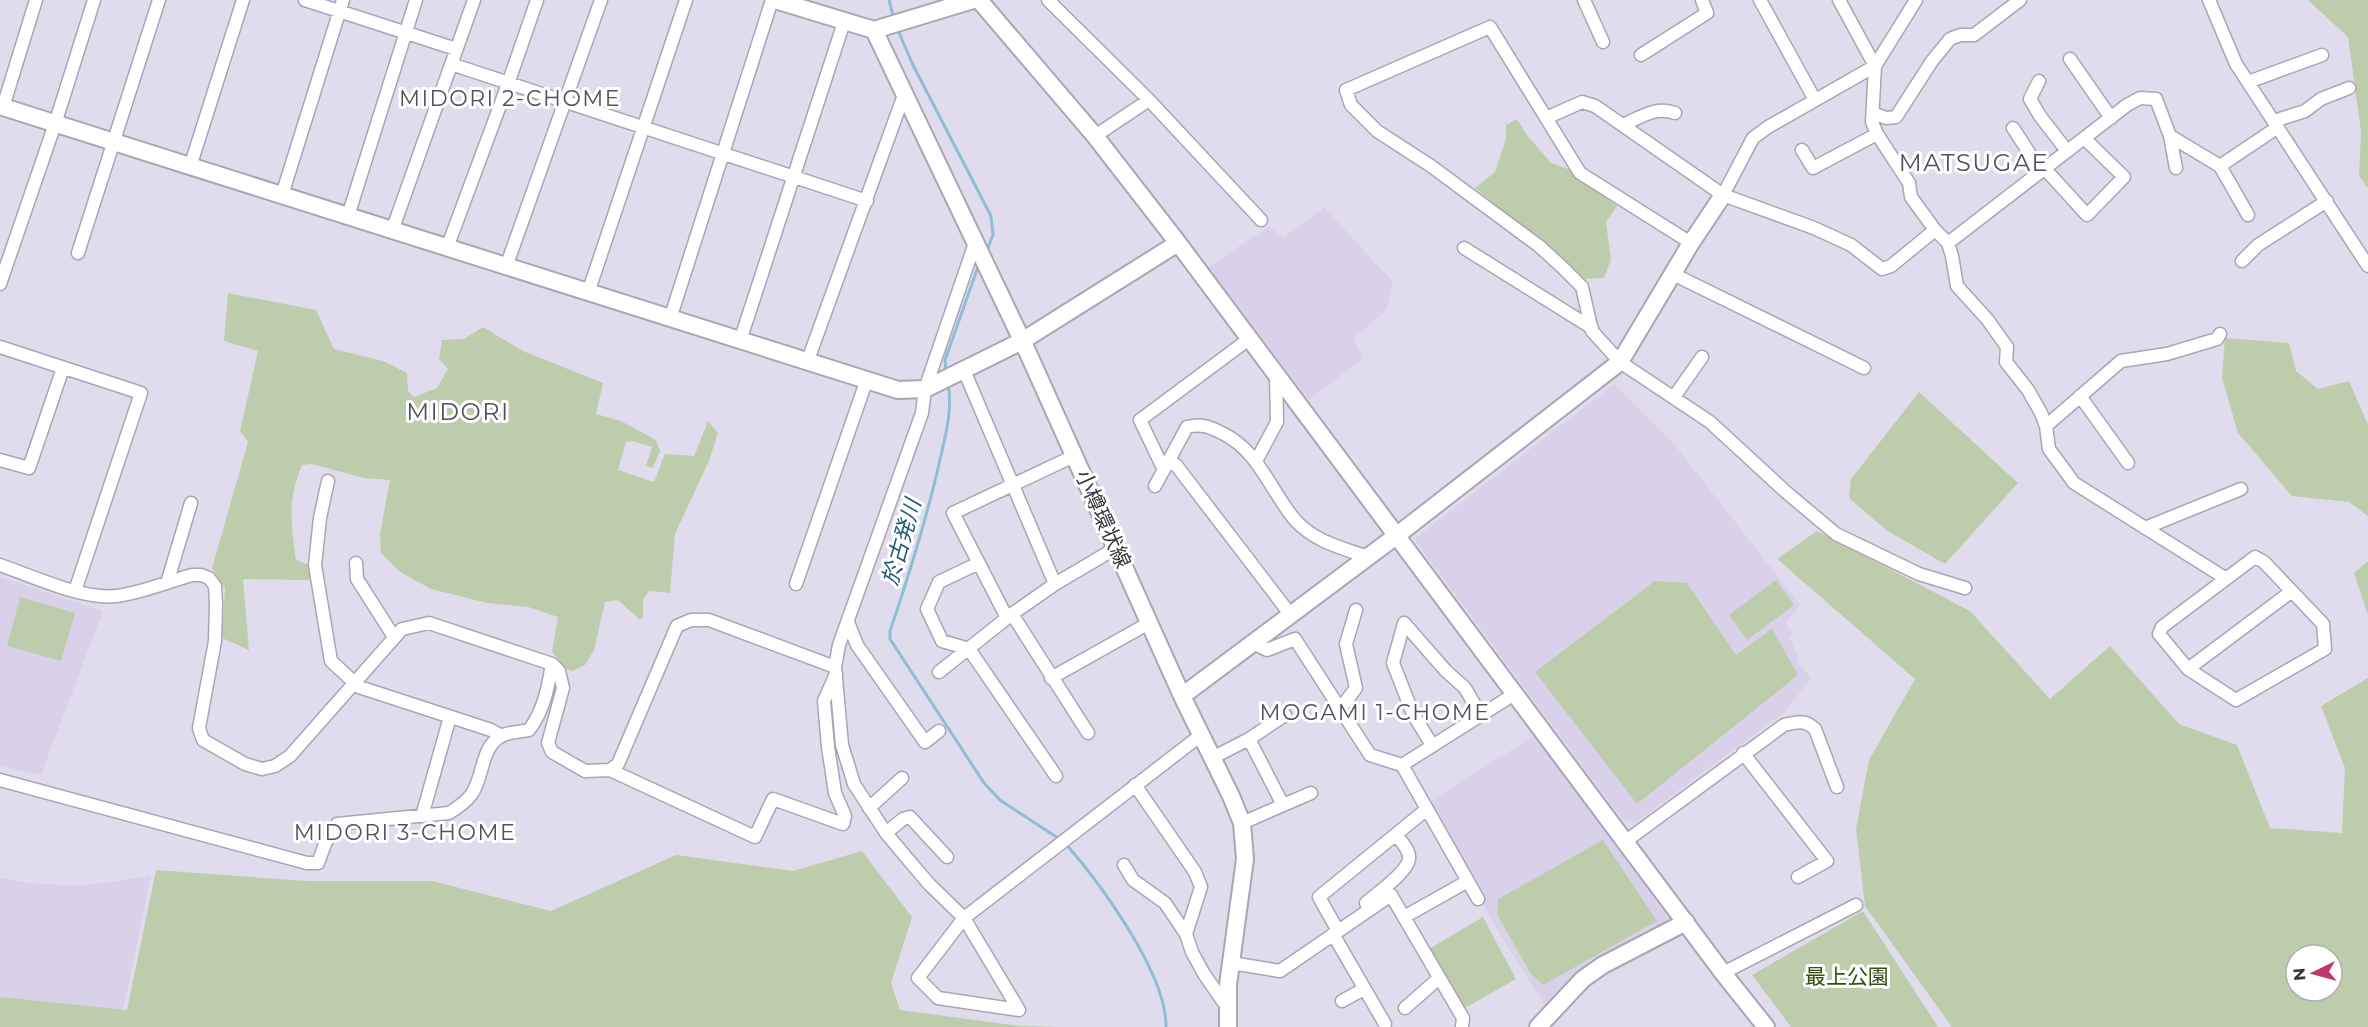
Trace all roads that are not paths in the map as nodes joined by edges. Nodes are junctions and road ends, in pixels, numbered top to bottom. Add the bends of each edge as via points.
1 (36, 0) edge
2 (94, 0) edge
3 (159, 0) edge
4 (243, 0) edge
5 (305, 0) edge
6 (416, 0) edge
7 (474, 0) edge
8 (537, 0) edge
9 (601, 0) edge
10 (686, 0) edge
11 (774, 0) edge
12 (972, 0) edge
13 (980, 0) edge
14 (1048, 0) edge
15 (1584, 0) edge
16 (1702, 0) edge
17 (1760, 0) edge
18 (1839, 0) edge
19 (1916, 0) edge
20 (2020, 0) edge
21 (2209, 0) edge
22 (342, 6) edge
23 (844, 22) junction
24 (880, 28) junction
25 (405, 33) junction
26 (1603, 42) dead end
27 (456, 49) junction
28 (1641, 55) dead end
29 (2322, 55) dead end
30 (2070, 59) dead end
31 (451, 64) junction
32 (1875, 66) junction
33 (2039, 81) dead end
34 (2248, 82) junction
35 (508, 84) junction
36 (2349, 88) dead end
37 (905, 92) junction
38 (1149, 100) junction
39 (1815, 100) junction
40 (566, 102) junction
41 (1, 107) edge
42 (1675, 113) dead end
43 (1873, 113) junction
44 (1546, 118) junction
45 (2111, 118) junction
46 (55, 124) junction
47 (2276, 124) junction
48 (1623, 125) junction
49 (645, 126) junction
50 (2013, 128) dead end
51 (1877, 134) junction
52 (1095, 136) junction
53 (2170, 136) junction
54 (2084, 138) junction
55 (114, 143) junction
56 (1802, 150) dead end
57 (2067, 151) junction
58 (722, 152) junction
59 (2220, 166) junction
60 (190, 167) junction
61 (2176, 168) dead end
62 (2043, 170) junction
63 (794, 176) junction
64 (282, 195) junction
65 (1723, 195) junction
66 (867, 201) junction
67 (2327, 201) junction
68 (2248, 215) dead end
69 (348, 216) junction
70 (1262, 220) dead end
71 (1935, 230) junction
72 (392, 231) junction
73 (1178, 243) junction
74 (1691, 243) junction
75 (1948, 243) junction
76 (447, 248) junction
77 (1464, 248) dead end
78 (78, 253) dead end
79 (980, 254) junction
80 (2242, 261) dead end
81 (2368, 266) edge
82 (506, 267) junction
83 (1673, 274) junction
84 (0, 284) edge
85 (588, 293) junction
86 (670, 319) junction
87 (1592, 328) junction
88 (2220, 334) dead end
89 (1249, 339) junction
90 (740, 341) junction
91 (1022, 341) junction
92 (0, 347) edge
93 (1702, 357) dead end
94 (808, 360) junction
95 (1620, 362) junction
96 (63, 368) junction
97 (1864, 368) dead end
98 (1276, 376) junction
99 (867, 379) junction
100 (943, 379) junction
101 (2080, 396) junction
102 (1674, 397) junction
103 (2046, 426) junction
104 (1074, 456) junction
105 (0, 460) edge
106 (1256, 460) junction
107 (2128, 463) dead end
108 (1167, 465) junction
109 (328, 481) dead end
110 (1013, 484) junction
111 (1155, 486) dead end
112 (2241, 489) dead end
113 (191, 503) dead end
114 (2145, 528) junction
115 (1396, 536) junction
116 (1116, 548) junction
117 (1368, 557) junction
118 (356, 563) dead end
119 (979, 563) junction
120 (0, 565) edge
121 (2225, 578) junction
122 (167, 583) junction
123 (796, 584) dead end
124 (1055, 584) junction
125 (1965, 588) dead end
126 (75, 591) junction
127 (2292, 591) junction
128 (1356, 610) dead end
129 (1290, 614) junction
130 (1010, 616) junction
131 (848, 622) junction
132 (1149, 623) junction
133 (394, 637) junction
134 (1253, 643) junction
135 (969, 649) junction
136 (552, 664) junction
137 (2188, 669) junction
138 (836, 670) junction
139 (939, 672) dead end
140 (1051, 678) junction
141 (353, 683) junction
142 (1516, 693) junction
143 (1182, 696) junction
144 (1340, 708) junction
145 (1480, 714) junction
146 (1285, 715) dead end
147 (450, 717) junction
148 (939, 731) dead end
149 (1088, 733) dead end
150 (1201, 735) junction
151 (502, 736) junction
152 (1249, 739) junction
153 (1432, 745) junction
154 (1743, 753) junction
155 (1212, 758) junction
156 (1402, 765) junction
157 (609, 770) junction
158 (1056, 776) dead end
159 (902, 778) dead end
160 (0, 780) edge
161 (1135, 785) junction
162 (1837, 787) dead end
163 (1311, 793) dead end
164 (1283, 805) junction
165 (869, 808) junction
166 (1427, 809) junction
167 (422, 816) junction
168 (1242, 823) junction
169 (886, 833) junction
170 (1396, 835) junction
171 (1626, 841) junction
172 (947, 857) dead end
173 (1124, 865) dead end
174 (1798, 877) dead end
175 (1468, 881) junction
176 (1478, 899) dead end
177 (1856, 905) dead end
178 (1369, 910) junction
179 (1404, 917) junction
180 (964, 918) junction
181 (1686, 922) junction
182 (1336, 933) junction
183 (1186, 934) junction
184 (1231, 963) junction
185 (1723, 973) junction
186 (1439, 978) junction
187 (1364, 989) junction
188 (1342, 1001) dead end
189 (1227, 1007) junction
190 (1405, 1008) dead end
191 (1385, 1024) dead end
192 (1546, 1024) edge
193 (1461, 1026) edge
194 (1228, 1027) edge
195 (1766, 1027) edge

1 - 41 street
2 - 46 street
3 - 55 street
4 - 60 street
5 - 22 street
6 - 25 street
7 - 27 street
8 - 35 street
9 - 40 street
10 - 49 street
11 - 23 street
11 - 58 street
12 - 24 street
13 - 52 street
14 - 38 street
15 - 26 street
16 - 28 street via 1707,14
17 - 39 street
18 - 32 street
19 - 32 street
20 - 43 street via 1974,35 1950,39 1896,117
21 - 34 street via 2236,64
22 - 25 street
22 - 64 street
23 - 24 street
23 - 63 street
24 - 37 street, 小樽環状線
25 - 27 street
25 - 69 street
27 - 31 street
29 - 34 street
30 - 45 street
31 - 35 street
31 - 72 street
32 - 39 street
32 - 43 street
33 - 57 street via 2030,99
34 - 47 street
35 - 40 street
35 - 76 street
36 - 47 street
37 - 66 street
37 - 79 street, 小樽環状線
38 - 52 street
38 - 70 street
39 - 65 street via 1753,138
40 - 49 street
40 - 82 street
41 - 46 street
42 - 48 street via 1658,109
43 - 51 street
44 - 48 street via 1582,102
44 - 74 street via 1580,173
44 - 87 street via 1490,27 1346,90 1351,105 1377,130 1431,166 1561,266 1582,287
45 - 53 street via 2140,98 2156,99
45 - 54 street
46 - 55 street
46 - 84 street
47 - 59 street
47 - 67 street
48 - 65 street
49 - 58 street
49 - 85 street
50 - 62 street
51 - 56 street via 1813,168
51 - 71 street via 1909,183 1911,197
52 - 73 street
53 - 59 street
53 - 61 street
54 - 57 street
54 - 62 street via 2124,177 2087,214
55 - 60 street
55 - 78 street
57 - 62 street
58 - 63 street
58 - 86 street
59 - 68 street
60 - 64 street
62 - 75 street
63 - 66 street
63 - 90 street
64 - 69 street
65 - 71 street via 1851,245 1882,269
65 - 74 street
66 - 94 street
67 - 80 street via 2258,245
67 - 81 street
69 - 72 street
71 - 75 street
72 - 76 street
73 - 89 street
73 - 91 street
74 - 83 street
75 - 103 street via 1957,286 2007,346 2006,362 2028,390
76 - 82 street
77 - 87 street
79 - 91 street, 小樽環状線
79 - 100 street
82 - 85 street
83 - 95 street
83 - 97 street
85 - 86 street
86 - 90 street
87 - 95 street
88 - 101 street via 2217,339 2167,354 2121,361
89 - 98 street
89 - 108 street via 1140,420
90 - 94 street
91 - 100 street
91 - 104 street, 小樽環状線
92 - 96 street
93 - 102 street
94 - 99 street
95 - 102 street
95 - 115 street
96 - 105 street via 29,468
96 - 126 street via 141,393
98 - 106 street via 1277,422
98 - 115 street
99 - 100 street via 898,390
99 - 123 street
100 - 110 street
100 - 131 street via 922,413
101 - 103 street
101 - 107 street
102 - 125 street via 1710,422 1836,534 1919,574
103 - 114 street via 2049,449 2074,483
104 - 110 street
104 - 116 street, 小樽環状線
106 - 108 street via 1236,440 1196,424 1187,427
106 - 117 street via 1296,520 1321,541
108 - 111 street
108 - 129 street via 1176,465
109 - 141 street via 315,565 330,655
110 - 119 street via 953,513
110 - 124 street
112 - 114 street
113 - 122 street
114 - 121 street
115 - 117 street
115 - 142 street
116 - 124 street
116 - 132 street, 小樽環状線
117 - 129 street
118 - 133 street via 357,579
119 - 130 street
119 - 135 street via 939,582 927,609 942,641
120 - 126 street
121 - 127 street via 2255,557
121 - 137 street via 2162,627 2159,634
122 - 126 street via 115,596
122 - 141 street via 201,575 215,586 215,641 199,728 203,740 244,764 262,770 290,756
124 - 130 street
127 - 137 street
127 - 137 street via 2323,624 2325,649 2236,700
128 - 144 street via 1346,644 1356,688
129 - 134 street
130 - 135 street
130 - 140 street
131 - 138 street via 839,645
131 - 148 street via 857,645 925,742
132 - 140 street
132 - 143 street, 小樽環状線
133 - 136 street via 402,629 429,623
133 - 141 street
134 - 143 street
134 - 144 street via 1267,650 1295,639
135 - 139 street
135 - 158 street
136 - 151 street via 538,718 529,730
136 - 157 street via 559,671 563,688 548,743 552,752 585,771
138 - 157 street via 709,620 691,620 678,626 624,755
138 - 157 street via 824,701 835,793 845,816 843,824 773,799 754,837
138 - 165 street via 842,745 854,784
140 - 149 street
141 - 147 street
142 - 145 street
142 - 171 street
143 - 150 street, 小樽環状線
144 - 156 street via 1370,755
145 - 153 street
145 - 153 street via 1465,688 1404,623 1393,663 1413,714
146 - 152 street
147 - 151 street
147 - 167 street
150 - 155 street, 小樽環状線
150 - 161 street
151 - 167 street via 487,752 472,794 461,806 449,813
152 - 155 street
152 - 164 street
153 - 156 street
154 - 162 street via 1784,724 1808,723 1815,729
154 - 171 street
154 - 174 street via 1827,861
155 - 168 street, 小樽環状線
156 - 166 street
159 - 165 street
160 - 167 street via 307,863 318,862 337,824
161 - 180 street
161 - 183 street via 1195,872 1201,887
163 - 164 street
164 - 168 street
165 - 169 street
166 - 170 street
166 - 175 street
168 - 184 street, 小樽環状線 via 1245,859
169 - 172 street via 910,817
169 - 180 street
170 - 178 street via 1410,858 1406,869 1366,903
170 - 182 street via 1319,897
171 - 181 street
173 - 183 street via 1133,880 1165,903
175 - 176 street
175 - 179 street
177 - 185 street
178 - 179 street via 1391,895
178 - 182 street
179 - 186 street
180 - 180 street via 995,969 1019,1010 938,998 918,978
181 - 185 street
181 - 192 street via 1583,979
182 - 184 street via 1280,970
182 - 187 street
183 - 189 street via 1191,952
184 - 189 street, 小樽環状線
185 - 195 street
186 - 190 street
186 - 193 street via 1463,1018
187 - 188 street
187 - 191 street
189 - 194 street, 小樽環状線

